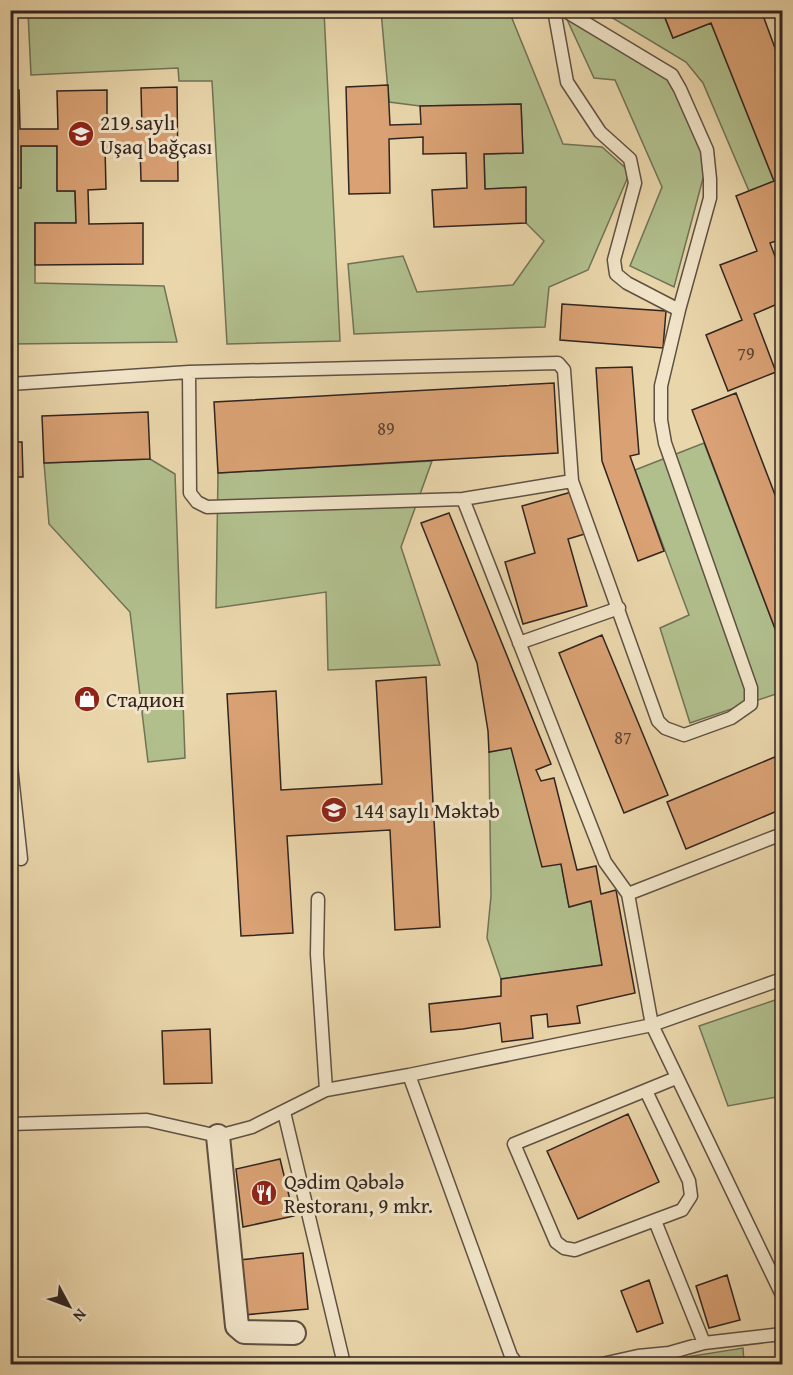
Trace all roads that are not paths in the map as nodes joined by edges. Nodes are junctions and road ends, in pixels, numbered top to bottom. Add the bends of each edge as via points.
1 (554, 10) edge
2 (564, 10) edge
3 (679, 310) junction
4 (189, 372) junction
5 (10, 384) edge
6 (572, 481) junction
7 (462, 499) junction
8 (619, 608) junction
9 (519, 643) junction
10 (10, 757) edge
11 (783, 834) edge
12 (21, 859) dead end
13 (628, 894) junction
14 (318, 899) dead end
15 (783, 979) edge
16 (652, 1025) junction
17 (409, 1075) junction
18 (676, 1078) junction
19 (326, 1090) junction
20 (646, 1091) junction
21 (284, 1112) junction
22 (10, 1124) edge
23 (219, 1136) junction
24 (655, 1221) junction
25 (783, 1295) edge
26 (294, 1334) dead end
27 (783, 1334) edge
28 (704, 1343) junction
29 (638, 1360) edge
30 (344, 1365) edge
31 (517, 1365) edge
32 (602, 1365) edge

1 - 3 lane via 567,82 600,132 630,159 635,183 614,260 616,274
2 - 3 lane via 672,75 707,150 710,198
3 - 8 lane via 661,386 665,443 751,688 751,704 731,718 684,735 665,728 658,721
4 - 5 lane
4 - 6 lane via 558,363 564,370
4 - 7 lane via 190,493 196,502 207,507
6 - 7 lane
6 - 8 lane
7 - 9 lane
8 - 9 lane
9 - 13 lane via 605,862
10 - 12 lane
11 - 13 lane
13 - 16 lane
14 - 19 lane via 316,954
15 - 16 lane
16 - 17 lane
16 - 18 lane
17 - 19 lane
17 - 31 lane
18 - 20 lane
18 - 25 lane
19 - 21 lane
20 - 24 lane via 689,1181 691,1196 682,1210
20 - 24 lane via 514,1144 556,1242 564,1248 575,1250
21 - 23 lane
21 - 30 lane
22 - 23 lane via 147,1120
23 - 26 street via 237,1326 244,1332
24 - 28 lane
27 - 28 lane
28 - 29 lane
29 - 32 lane

